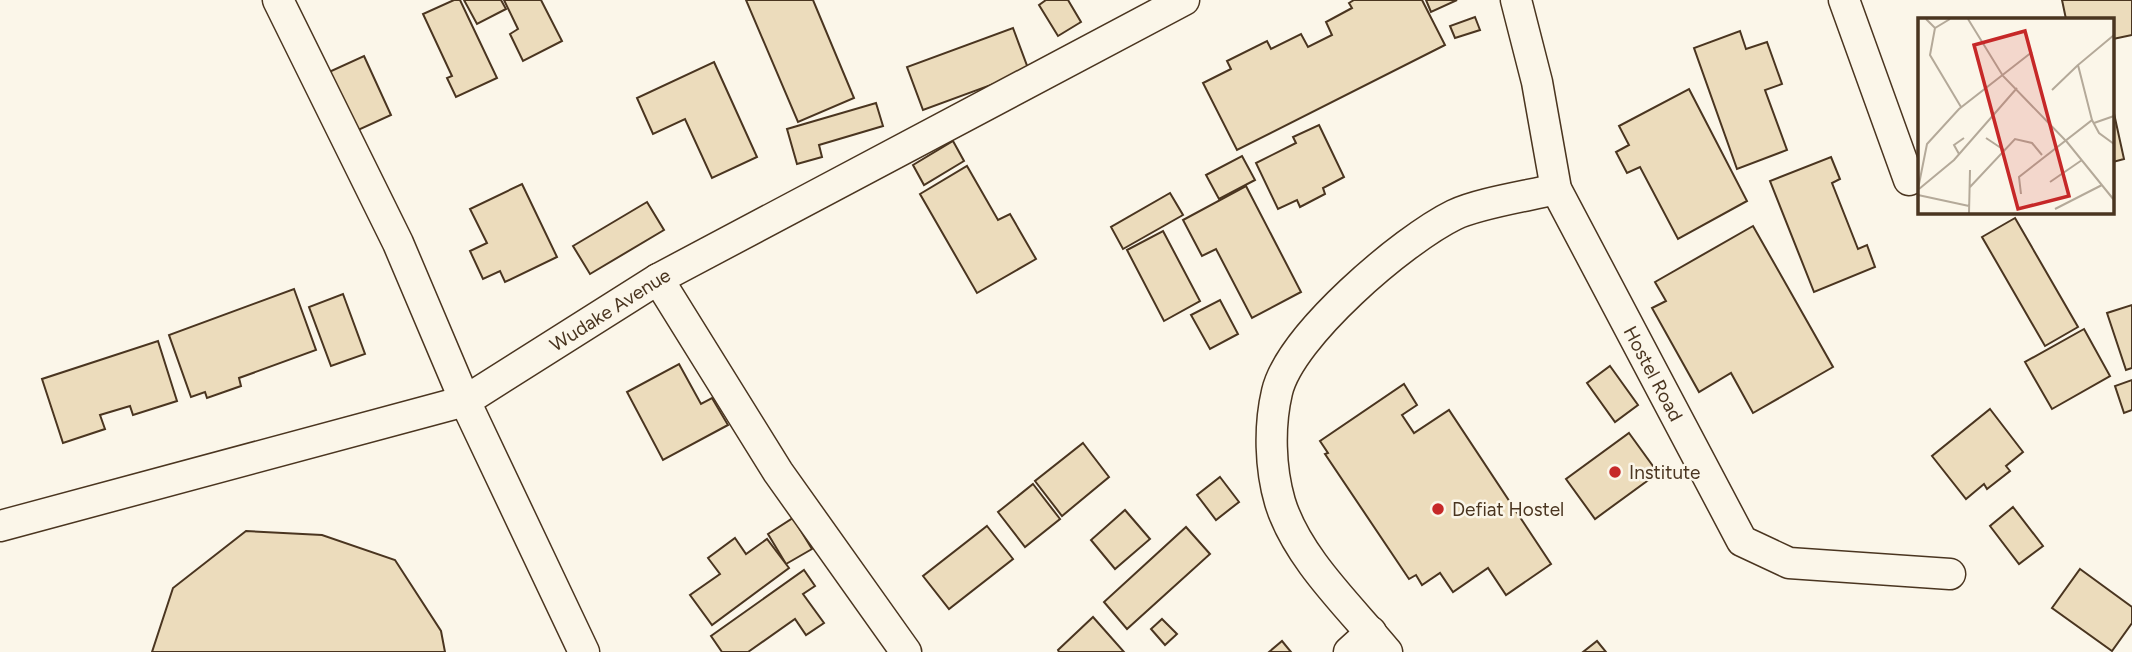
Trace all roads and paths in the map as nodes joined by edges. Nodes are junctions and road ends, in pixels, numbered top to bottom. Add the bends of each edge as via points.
1 (278, 0) edge
2 (1184, 0) edge
3 (1516, 0) edge
4 (1844, 0) edge
5 (1909, 180) dead end
6 (1556, 189) junction
7 (658, 279) junction
8 (465, 401) junction
9 (0, 526) edge
10 (1950, 574) dead end
11 (1379, 642) edge
12 (584, 652) edge
13 (906, 652) edge
14 (1349, 652) edge

1 - 8 street via 398,243
2 - 7 street, Wudake Avenue
3 - 6 street, Hostel Road via 1537,82
4 - 5 street
6 - 10 street, Hostel Road via 1742,541 1789,563
6 - 11 street via 1455,214 1371,272 1296,353 1277,389 1273,468 1280,502 1307,553
7 - 8 street, Wudake Avenue
7 - 13 street via 778,472
8 - 9 street, Wudake Avenue
8 - 12 street
11 - 14 street

